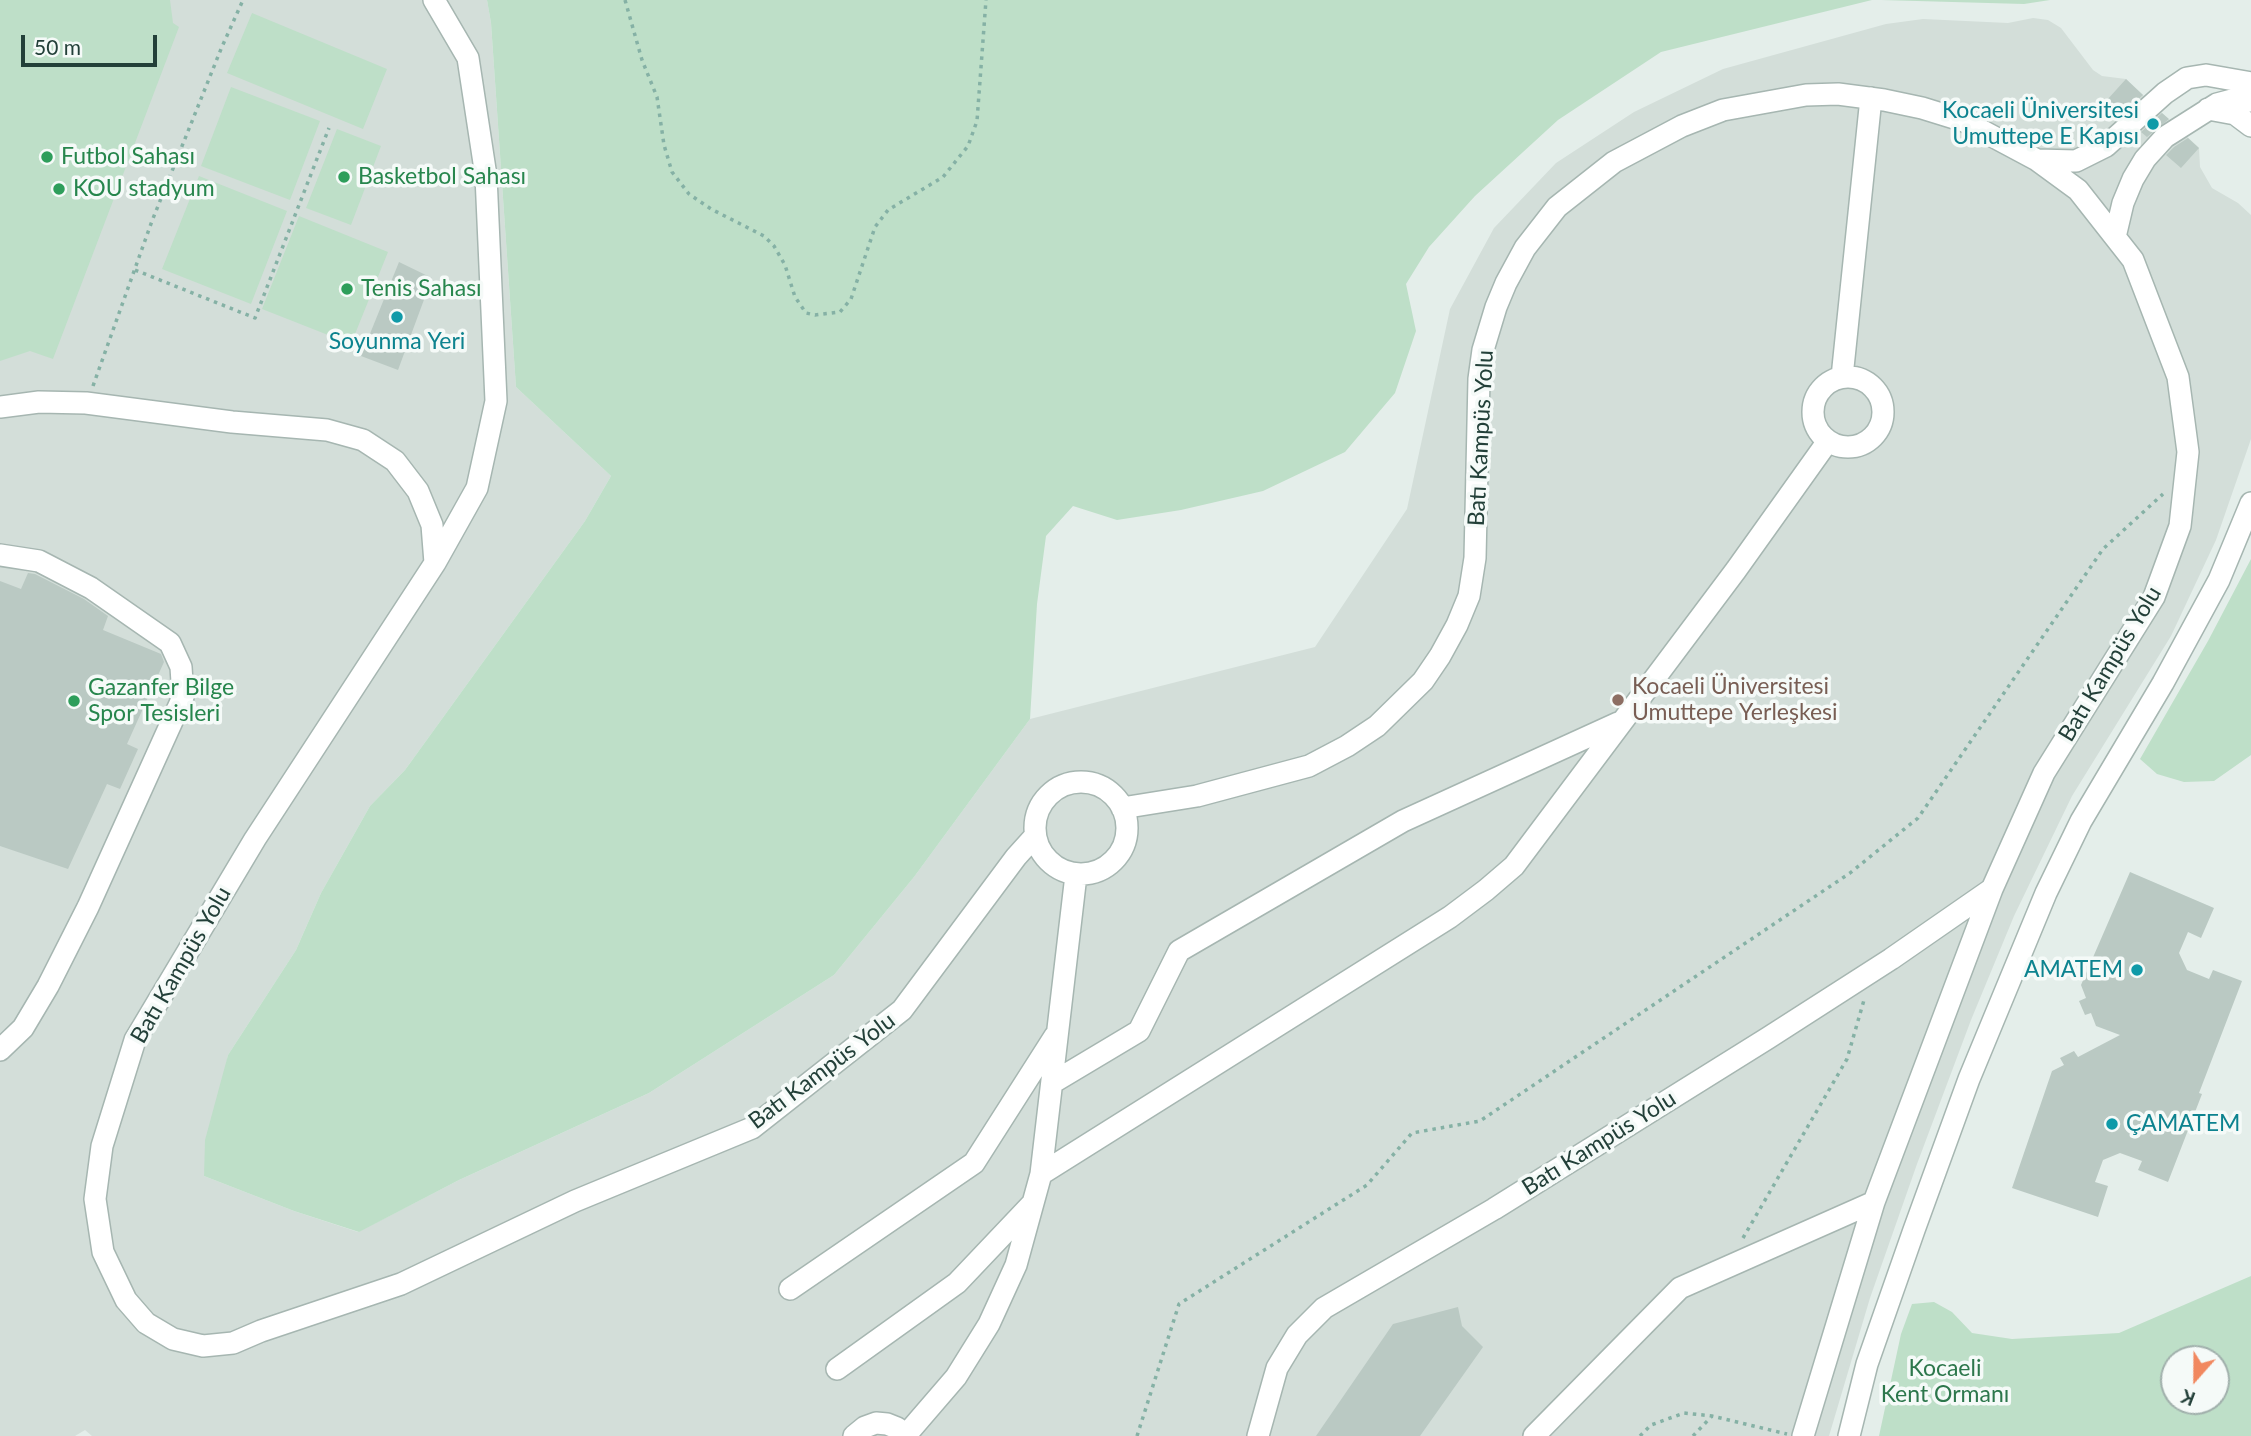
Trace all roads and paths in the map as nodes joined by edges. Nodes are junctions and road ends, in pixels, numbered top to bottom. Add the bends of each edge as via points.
1 (243, 0) edge
2 (434, 0) edge
3 (625, 0) edge
4 (986, 0) edge
5 (2250, 87) edge
6 (1871, 98) junction
7 (2208, 108) junction
8 (2251, 126) edge
9 (330, 128) dead end
10 (2037, 160) junction
11 (2115, 237) junction
12 (135, 271) junction
13 (1842, 377) junction
14 (86, 403) junction
15 (0, 407) edge
16 (1828, 441) junction
17 (2185, 474) junction
18 (2251, 503) edge
19 (0, 555) edge
20 (435, 563) junction
21 (1620, 722) junction
22 (1122, 808) junction
23 (1035, 836) junction
24 (1076, 875) junction
25 (1992, 889) junction
26 (1865, 997) dead end
27 (1058, 1031) junction
28 (0, 1050) edge
29 (1052, 1083) junction
30 (1041, 1174) junction
31 (1874, 1202) junction
32 (1033, 1203) junction
33 (1725, 1268) junction
34 (790, 1289) dead end
35 (837, 1368) dead end
36 (1712, 1416) junction
37 (907, 1435) edge
38 (855, 1436) edge
39 (1137, 1436) edge
40 (1258, 1436) edge
41 (1534, 1436) edge
42 (1640, 1436) edge
43 (1692, 1436) edge
44 (1796, 1436) edge
45 (1803, 1436) edge
46 (1849, 1436) edge

1 - 12 path
2 - 20 street, Batı Kampüs Yolu via 468,58 486,176 496,401 477,488
3 - 4 path via 657,97 672,172 689,194 764,236 785,265 795,297 806,313 816,315 840,312 851,299 875,227 888,210 943,177 968,146 977,121
5 - 7 street via 2236,99
5 - 10 street via 2206,75 2187,79 2106,146 2076,161
6 - 10 street, Batı Kampüs Yolu via 1964,121
6 - 13 street
6 - 22 street, Batı Kampüs Yolu via 1806,95 1723,110 1614,162 1557,207 1525,248 1506,283 1483,350 1475,558 1469,596 1423,681 1377,726 1309,766 1197,796
7 - 8 street via 2235,114
7 - 11 street via 2165,136 2145,159 2123,203
9 - 12 path via 255,317
10 - 11 street, Batı Kampüs Yolu via 2078,190
11 - 17 street, Batı Kampüs Yolu via 2133,260 2178,377 2188,452
12 - 14 path
13 - 16 street via 1821,389 1815,399 1814,422
13 - 16 street via 1864,381 1873,388 1883,408 1882,419 1871,439 1861,444 1838,446
14 - 15 street
14 - 20 street via 327,430 363,440 394,461 418,491 432,526
16 - 21 street
17 - 25 street, Batı Kampüs Yolu via 2180,526 2154,597 2044,773
17 - 39 path via 2103,549 1918,818 1850,873 1480,1121 1412,1133 1367,1185 1179,1304
18 - 46 street via 2203,612 2081,821 2046,893 1969,1079 1905,1253 1867,1364
19 - 28 street via 39,561 91,588 170,643 181,667 183,697 48,986 23,1028
20 - 23 street, Batı Kampüs Yolu via 255,839 135,1040 102,1146 95,1199 103,1252 126,1300 146,1323 173,1339 202,1346 233,1343 401,1284 575,1201 752,1128 902,1010
21 - 29 street via 1403,821 1179,951 1139,1031
21 - 30 street via 1514,866 1486,890
22 - 23 street, Batı Kampüs Yolu via 1109,791 1095,783 1063,785 1040,806 1034,820
22 - 24 street via 1128,831 1117,859 1091,874
23 - 24 street via 1049,863
24 - 27 street
25 - 31 street, Batı Kampüs Yolu
25 - 40 street, Batı Kampüs Yolu via 1768,1038 1494,1209 1324,1308 1297,1335 1277,1368
26 - 33 path via 1847,1059
27 - 29 street
27 - 34 street via 974,1163
29 - 30 street
30 - 32 street
31 - 33 street
31 - 45 street, Batı Kampüs Yolu
32 - 35 street via 957,1283
32 - 37 street via 1016,1265 989,1324 956,1377
33 - 41 street via 1680,1288
36 - 42 path via 1684,1413 1651,1425
36 - 43 path
36 - 44 path
37 - 38 street via 876,1423

